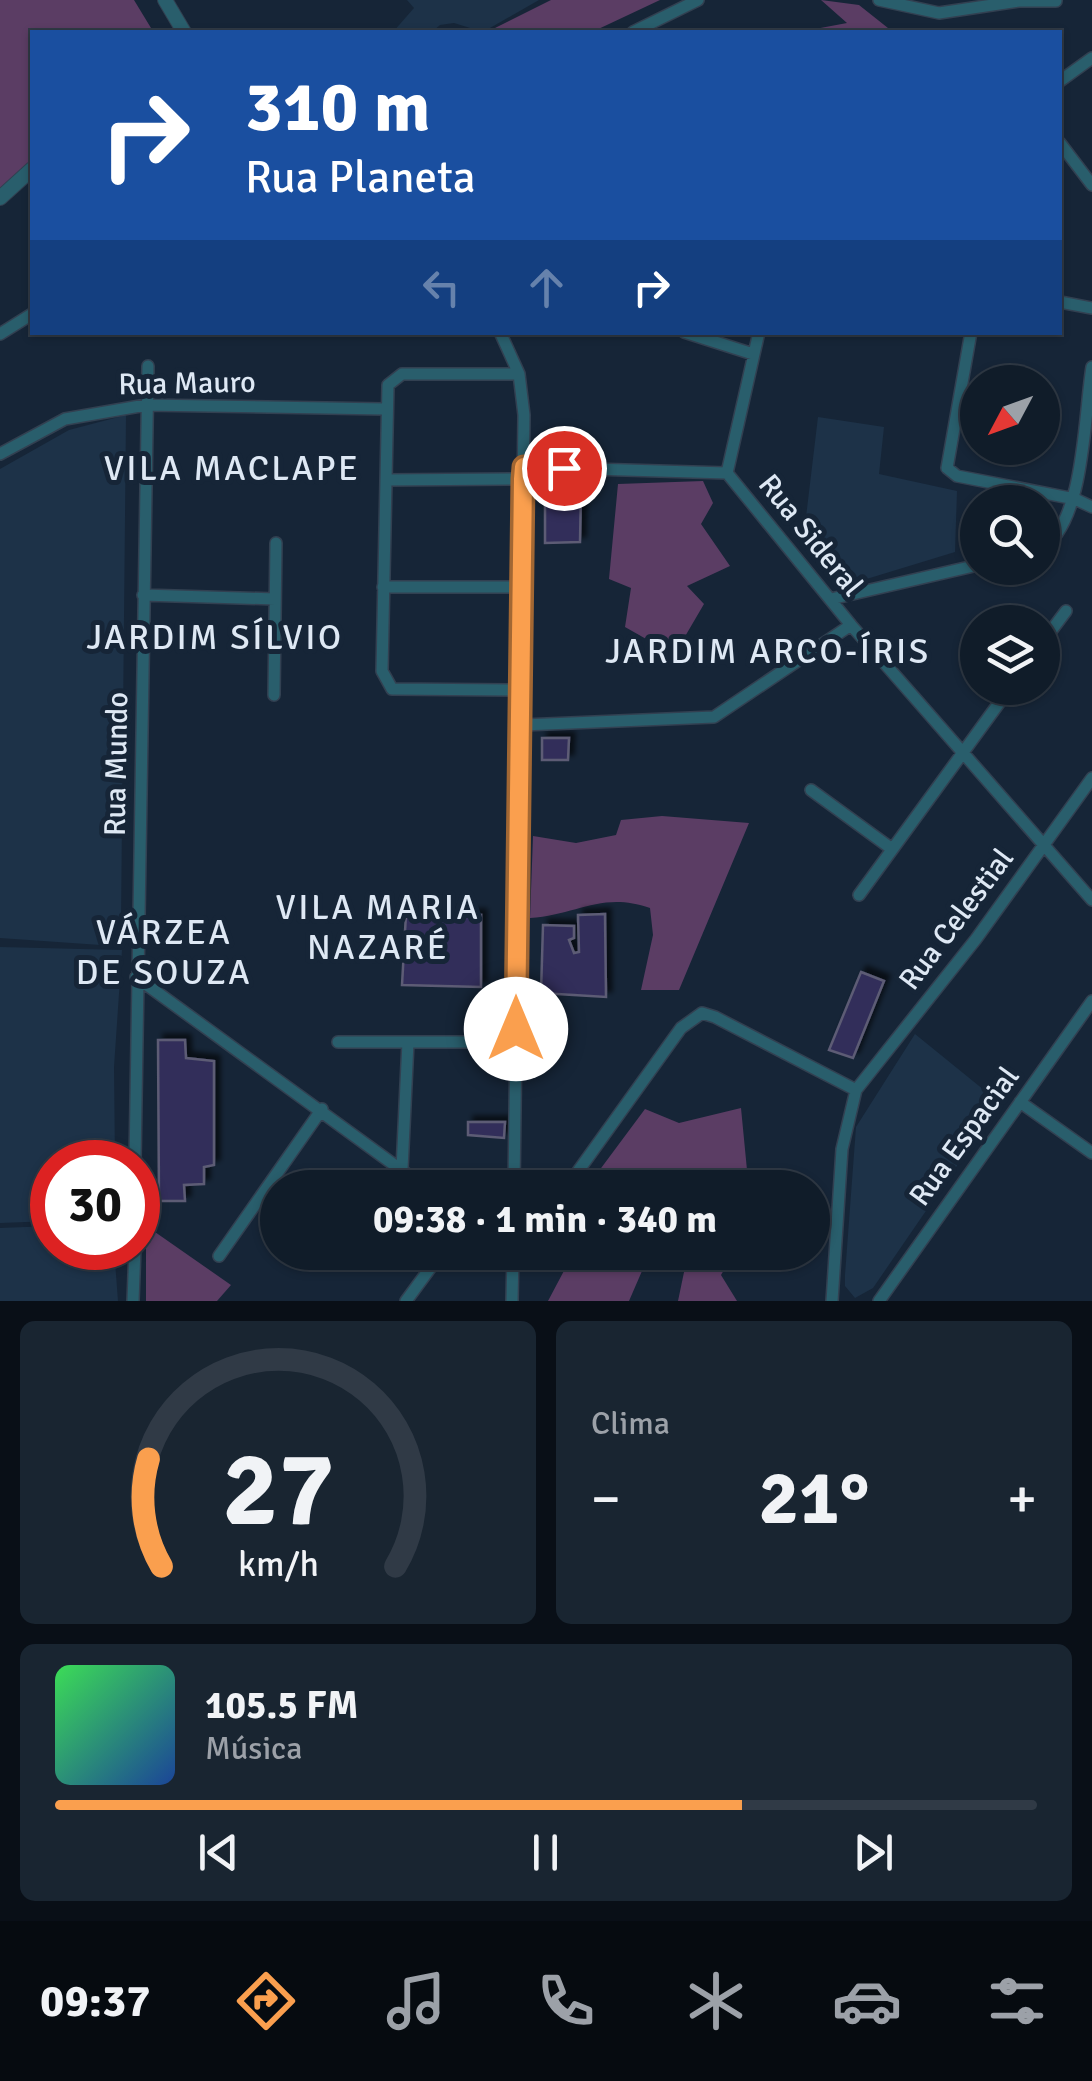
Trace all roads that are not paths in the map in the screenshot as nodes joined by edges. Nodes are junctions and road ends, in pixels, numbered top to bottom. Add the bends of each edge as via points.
1 (165, 0) edge
2 (698, 0) edge
3 (879, 0) edge
4 (1056, 1) edge
5 (183, 30) edge
6 (637, 30) edge
7 (1092, 58) edge
8 (1062, 79) edge
9 (1062, 146) edge
10 (30, 171) edge
11 (1092, 185) edge
12 (0, 198) edge
13 (1062, 302) edge
14 (1092, 308) edge
15 (30, 315) edge
16 (0, 334) edge
17 (501, 335) edge
18 (693, 335) edge
19 (759, 335) edge
20 (970, 335) edge
21 (753, 354) junction
22 (148, 366) dead end
23 (1092, 367) edge
24 (518, 374) junction
25 (1090, 386) edge
26 (146, 405) junction
27 (384, 409) junction
28 (0, 454) edge
29 (728, 472) junction
30 (524, 473) junction
31 (386, 480) junction
32 (1075, 499) junction
33 (1092, 506) edge
34 (1060, 528) edge
35 (276, 542) dead end
36 (960, 568) edge
37 (383, 587) junction
38 (521, 588) junction
39 (144, 594) junction
40 (831, 599) junction
41 (275, 600) junction
42 (1066, 611) dead end
43 (1060, 619) edge
44 (851, 625) junction
45 (522, 690) junction
46 (274, 695) dead end
47 (998, 705) edge
48 (522, 726) junction
49 (963, 752) junction
50 (1092, 778) edge
51 (811, 790) dead end
52 (1044, 845) junction
53 (892, 849) junction
54 (859, 895) dead end
55 (1092, 900) edge
56 (136, 977) junction
57 (1092, 1001) edge
58 (338, 1042) dead end
59 (408, 1042) junction
60 (516, 1042) junction
61 (856, 1090) junction
62 (1020, 1102) junction
63 (322, 1109) junction
64 (135, 1140) edge
65 (1092, 1152) edge
66 (402, 1169) joint
67 (514, 1170) edge
68 (579, 1170) edge
69 (219, 1256) dead end
70 (134, 1270) edge
71 (429, 1270) edge
72 (513, 1270) edge
73 (834, 1298) edge
74 (133, 1301) edge
75 (406, 1301) edge
76 (512, 1301) edge
77 (879, 1301) edge

1 - 5 street
2 - 6 street
3 - 4 street via 939,12
7 - 8 street
9 - 11 street
10 - 12 street
13 - 14 street
15 - 16 street
17 - 24 street
18 - 21 street
19 - 21 street
20 - 32 street via 947,468 957,476
21 - 29 street
22 - 26 street, Rua Mundo
23 - 25 street
24 - 27 street via 412,374 391,380
24 - 30 street
25 - 32 street
26 - 27 street, Rua Mauro
26 - 28 street, Rua Mauro via 66,419
26 - 39 street, Rua Mundo
27 - 31 street
29 - 30 street
29 - 40 street, Rua Sideral
30 - 31 street
30 - 38 street
31 - 37 street
32 - 33 street
32 - 34 street
35 - 41 street
36 - 40 street
37 - 38 street
37 - 45 street via 382,671 392,689
38 - 45 street
39 - 41 street
39 - 56 street, Rua Mundo
40 - 44 street, Rua Sideral
41 - 46 street
42 - 43 street
44 - 48 street via 714,717
44 - 49 street, Rua Sideral
45 - 48 street
47 - 49 street
48 - 60 street
49 - 52 street, Rua Sideral
49 - 53 street
50 - 52 street, Rua Celestial
51 - 53 street
52 - 55 street, Rua Sideral
52 - 61 street, Rua Celestial
53 - 54 street
56 - 63 street
56 - 64 street, Rua Mundo
57 - 62 street, Rua Espacial
58 - 59 street
59 - 60 street
59 - 66 street
60 - 67 street
61 - 68 street via 702,1013 672,1038
61 - 73 street via 842,1149
62 - 65 street
62 - 77 street, Rua Espacial
63 - 66 street
63 - 69 street
70 - 74 street
71 - 75 street
72 - 76 street

